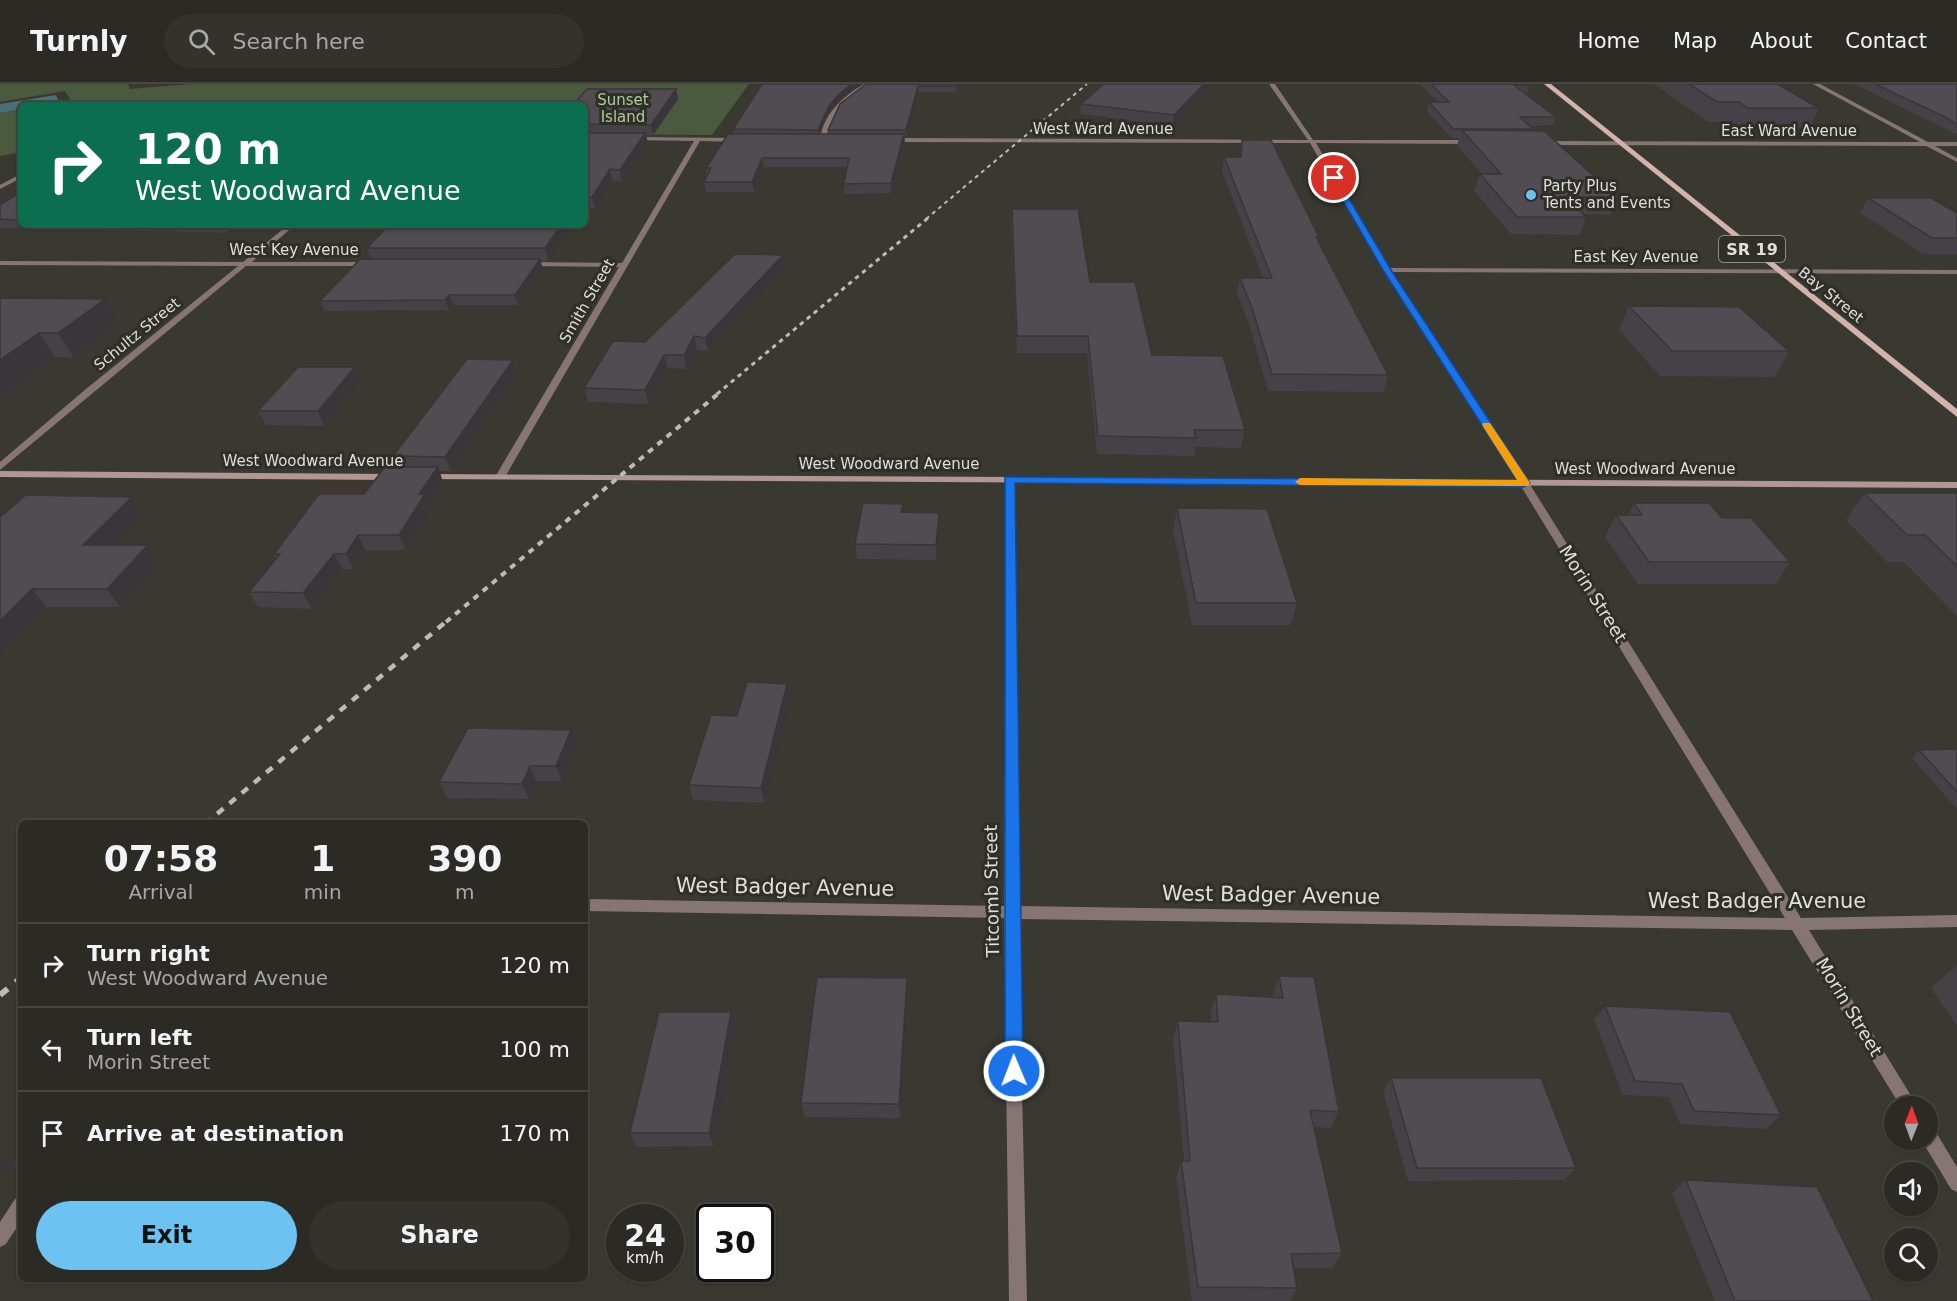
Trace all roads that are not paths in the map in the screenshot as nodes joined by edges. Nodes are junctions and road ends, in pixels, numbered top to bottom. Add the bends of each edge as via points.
1 (867, 84) edge
2 (1272, 84) edge
3 (1547, 84) edge
4 (1816, 84) edge
5 (620, 139) edge
6 (698, 139) junction
7 (743, 140) edge
8 (811, 140) edge
9 (822, 140) junction
10 (834, 140) edge
11 (880, 140) edge
12 (1312, 141) junction
13 (1477, 142) edge
14 (1534, 143) edge
15 (1621, 143) junction
16 (1927, 144) junction
17 (1957, 144) edge
18 (1957, 160) edge
19 (18, 178) edge
20 (0, 187) edge
21 (288, 228) edge
22 (0, 263) edge
23 (245, 264) junction
24 (382, 264) edge
25 (520, 264) edge
26 (624, 265) junction
27 (1387, 270) junction
28 (1780, 271) junction
29 (1957, 272) edge
30 (1957, 414) edge
31 (0, 467) edge
32 (0, 474) edge
33 (404, 477) edge
34 (416, 477) edge
35 (500, 477) junction
36 (1009, 480) junction
37 (1524, 483) junction
38 (1957, 485) edge
39 (588, 905) edge
40 (1011, 911) junction
41 (1957, 921) edge
42 (1798, 924) junction
43 (1903, 1096) edge
44 (1937, 1150) edge
45 (1957, 1183) edge
46 (18, 1210) edge
47 (0, 1238) edge
48 (1018, 1301) edge

1 - 9 street via 837,105
2 - 12 street, Morin Street
3 - 15 main road, Bay Street / SR 19
4 - 16 street
5 - 6 street
6 - 7 street
6 - 26 street, Smith Street
8 - 9 street
9 - 10 street
11 - 12 street, West Ward Avenue
12 - 13 street, West Ward Avenue
12 - 27 street, Morin Street
14 - 15 street
15 - 16 street, East Ward Avenue
15 - 28 main road, Bay Street / SR 19
16 - 17 street, East Ward Avenue
16 - 18 street
19 - 20 street
21 - 23 street, Schultz Street
22 - 23 street, West Key Avenue
23 - 24 street, West Key Avenue
23 - 31 street, Schultz Street
25 - 26 street
26 - 35 street, Smith Street
27 - 28 street, East Key Avenue
27 - 37 street, Morin Street
28 - 29 street, East Key Avenue
28 - 30 main road, Bay Street / SR 19
32 - 33 street, West Woodward Avenue
34 - 35 street, West Woodward Avenue
35 - 36 street, West Woodward Avenue
36 - 37 street, West Woodward Avenue
36 - 40 street, Titcomb Street
37 - 38 street, West Woodward Avenue
37 - 42 street, Morin Street
39 - 40 street, West Badger Avenue
40 - 42 street, West Badger Avenue
40 - 48 street, Titcomb Street
41 - 42 street, West Badger Avenue
42 - 43 street, Morin Street
44 - 45 street
46 - 47 street

